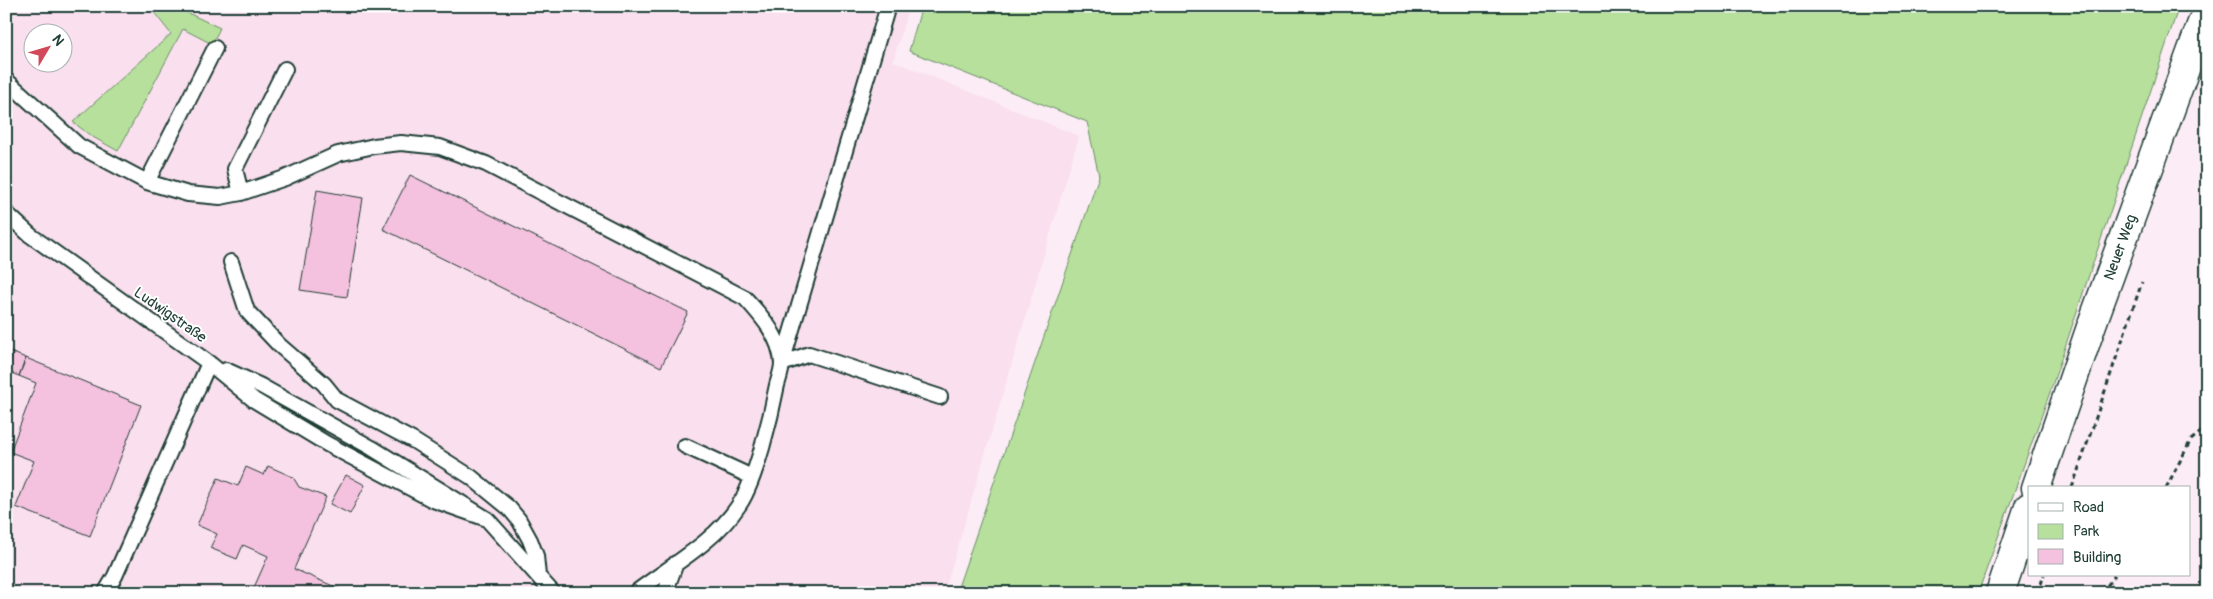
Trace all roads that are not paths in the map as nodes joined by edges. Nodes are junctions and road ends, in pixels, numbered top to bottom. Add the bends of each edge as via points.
1 (888, 6) edge
2 (2207, 9) edge
3 (215, 48) dead end
4 (285, 69) dead end
5 (6, 80) edge
6 (147, 182) junction
7 (240, 193) junction
8 (6, 214) edge
9 (231, 262) dead end
10 (209, 363) junction
11 (782, 364) junction
12 (940, 397) dead end
13 (685, 446) dead end
14 (752, 477) junction
15 (2037, 486) edge
16 (2028, 510) edge
17 (676, 563) junction
18 (538, 576) junction
19 (105, 593) edge
20 (553, 593) edge
21 (635, 593) edge
22 (665, 593) edge
23 (2000, 593) edge

1 - 11 lane
2 - 15 main road, Neuer Weg
3 - 6 lane
4 - 7 lane via 235,169
5 - 6 lane via 79,146
6 - 7 lane via 188,194 220,197
7 - 11 lane via 285,178 338,154 401,143 440,147 486,164 745,298 768,323
8 - 10 lane, Ludwigstraße via 30,235
9 - 18 lane via 247,311 337,400 463,471 509,508 530,540
10 - 18 lane via 254,400 328,444 433,500 487,519
10 - 19 lane, Ludwigstraße
11 - 12 lane via 809,354
11 - 14 lane
13 - 14 lane
14 - 17 lane via 740,504 698,548
16 - 23 main road
17 - 21 lane
17 - 22 lane
18 - 20 lane

